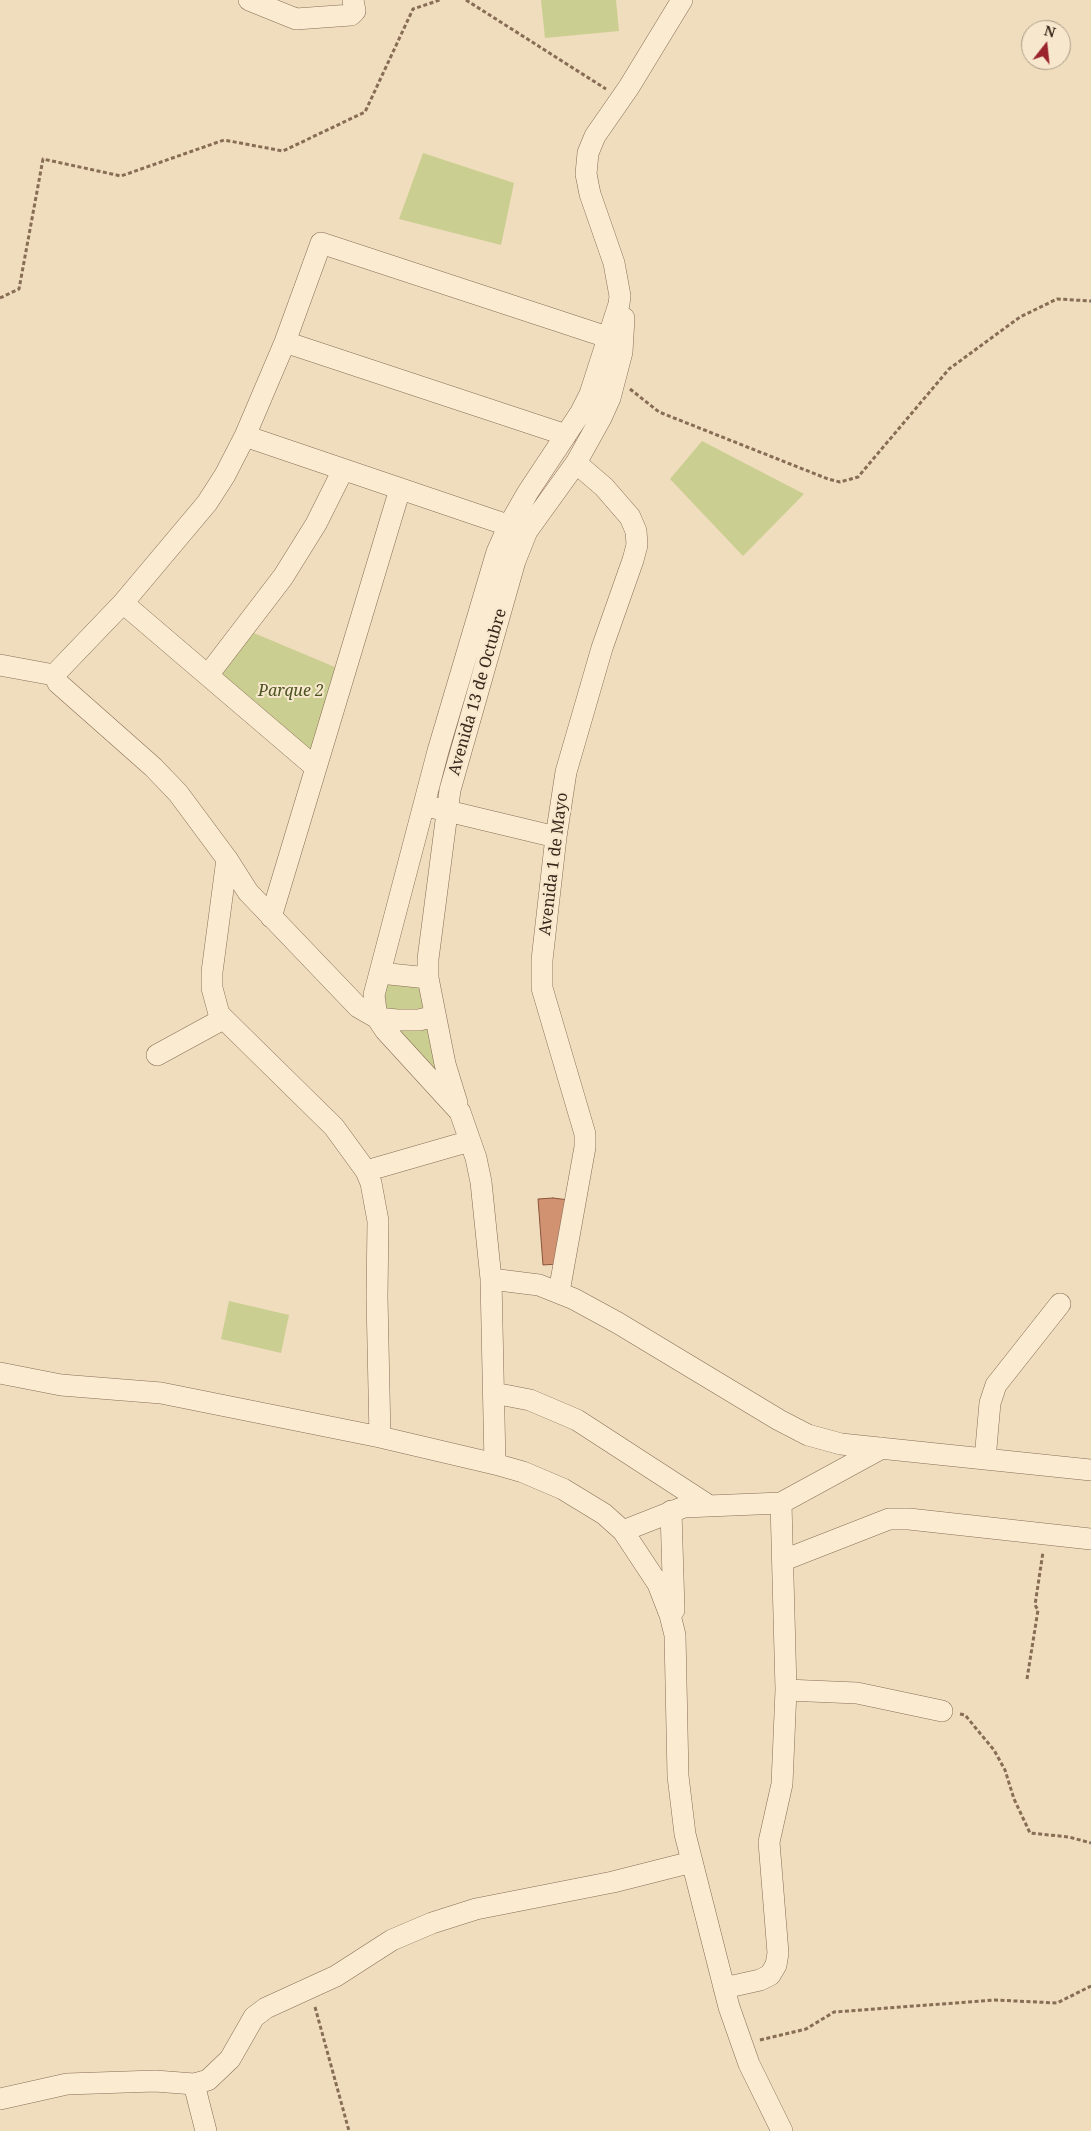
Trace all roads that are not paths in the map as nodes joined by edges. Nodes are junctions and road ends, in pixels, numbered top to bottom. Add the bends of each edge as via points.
1 (248, 0) edge
2 (353, 0) edge
3 (682, 0) edge
4 (620, 296) junction
5 (610, 338) junction
6 (285, 342) junction
7 (566, 435) junction
8 (245, 436) junction
9 (576, 462) junction
10 (343, 470) junction
11 (400, 489) junction
12 (518, 528) junction
13 (123, 603) junction
14 (0, 665) edge
15 (54, 675) junction
16 (208, 675) junction
17 (315, 768) junction
18 (423, 805) junction
19 (447, 811) junction
20 (556, 837) junction
21 (227, 858) junction
22 (271, 917) junction
23 (380, 973) junction
24 (428, 978) junction
25 (435, 1016) junction
26 (377, 1018) junction
27 (223, 1019) junction
28 (157, 1055) dead end
29 (460, 1112) junction
30 (470, 1141) junction
31 (366, 1171) junction
32 (491, 1279) junction
33 (559, 1292) junction
34 (1060, 1304) dead end
35 (0, 1373) edge
36 (494, 1393) junction
37 (380, 1437) junction
38 (882, 1448) junction
39 (985, 1459) junction
40 (495, 1464) junction
41 (1091, 1470) edge
42 (781, 1504) junction
43 (708, 1505) junction
44 (671, 1511) junction
45 (623, 1531) junction
46 (1091, 1538) edge
47 (784, 1560) junction
48 (675, 1635) junction
49 (786, 1690) junction
50 (942, 1711) road end
51 (692, 1862) junction
52 (724, 1988) junction
53 (194, 2084) junction
54 (0, 2099) edge
55 (206, 2131) edge
56 (782, 2131) edge

1 - 2 street via 296,19 351,15
3 - 4 street, Avenida 13 de Octubre via 595,136 588,153 586,174 590,194 614,262
4 - 5 street
4 - 9 street, Avenida 13 de Octubre via 625,326 616,378 601,418
5 - 6 street via 321,243
5 - 7 street via 590,394
6 - 7 street
6 - 8 street
7 - 12 street
8 - 10 street
8 - 13 street via 207,503
9 - 12 street, Avenida 13 de Octubre
9 - 20 street, Avenida 1 de Mayo via 630,517 636,531 636,545 634,560 602,648 566,772
10 - 11 street
10 - 16 street via 292,564
11 - 12 street
11 - 17 street
12 - 18 street via 488,580
12 - 19 street, Avenida 13 de Octubre via 503,600
13 - 15 street
13 - 16 street
14 - 15 street
15 - 21 street via 58,683 178,793
16 - 17 street
17 - 22 street
18 - 19 street
18 - 23 street
19 - 20 street
19 - 24 street, Avenida 13 de Octubre
20 - 33 street, Avenida 1 de Mayo via 542,960 542,988 585,1134
21 - 22 street via 248,892
21 - 27 street via 212,972 214,1002
22 - 26 street via 358,1007
23 - 24 street
23 - 26 street via 374,995
24 - 25 street, Avenida 13 de Octubre
25 - 26 street via 419,1020
25 - 29 street, Avenida 13 de Octubre
26 - 29 street
27 - 28 street
27 - 31 street via 334,1127
29 - 30 street, Avenida 13 de Octubre
30 - 31 street
30 - 32 street, Avenida 13 de Octubre via 481,1182
31 - 37 street via 378,1221 376,1297
32 - 33 street via 539,1285
32 - 36 street, Avenida 13 de Octubre
33 - 38 street via 618,1323 795,1429 841,1444
34 - 39 street via 996,1385 990,1403
35 - 37 street via 61,1385 161,1393
36 - 40 street, Avenida 13 de Octubre
36 - 43 street via 530,1400 577,1420
37 - 40 street
38 - 39 street
38 - 42 street
39 - 41 street
40 - 45 street via 563,1489 604,1514
42 - 43 street
42 - 47 street
43 - 44 street
44 - 45 street
44 - 48 street
45 - 48 street via 658,1584
46 - 47 street via 889,1519
47 - 49 street
48 - 51 street via 678,1776
49 - 50 street via 857,1693
49 - 52 street via 782,1784 770,1842 778,1953 776,1965 770,1975
51 - 52 street
51 - 53 street via 614,1882 476,1909 392,1940 336,1976 272,2005 254,2017 230,2059 208,2080
52 - 56 street via 742,2045
53 - 54 street via 155,2081 67,2084
53 - 55 street

